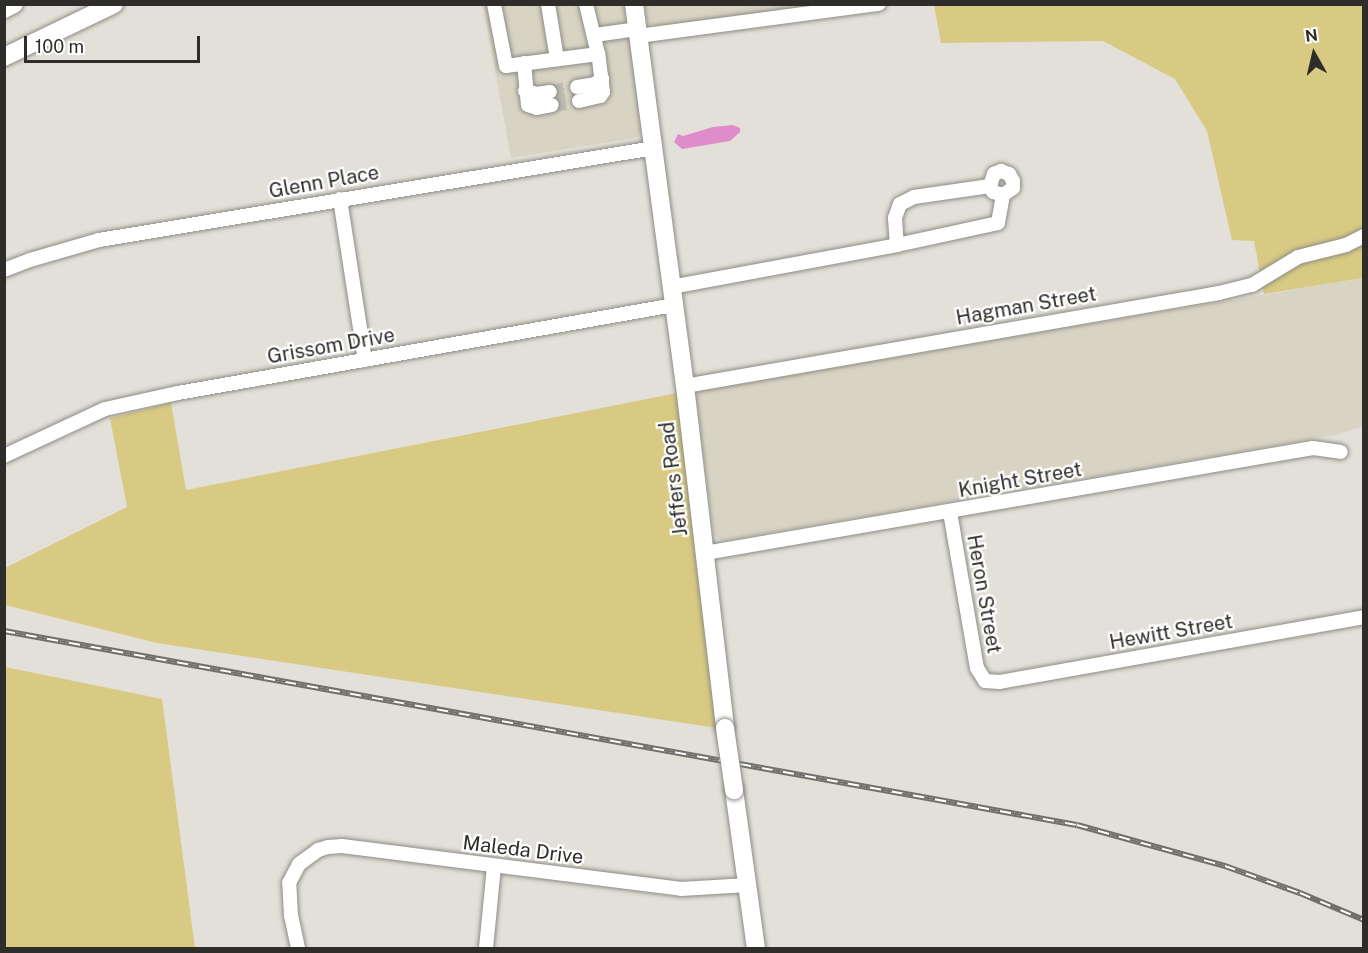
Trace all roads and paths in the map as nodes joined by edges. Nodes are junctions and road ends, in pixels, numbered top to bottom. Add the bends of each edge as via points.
1 (14, 4) edge
2 (114, 4) edge
3 (494, 4) edge
4 (548, 4) edge
5 (586, 4) edge
6 (634, 4) edge
7 (879, 4) edge
8 (4, 9) edge
9 (638, 32) junction
10 (596, 35) junction
11 (598, 54) junction
12 (4, 57) edge
13 (557, 59) junction
14 (524, 63) junction
15 (578, 94) tunnel mouth
16 (551, 99) tunnel mouth
17 (654, 148) junction
18 (990, 186) junction
19 (1003, 195) junction
20 (340, 200) junction
21 (1364, 236) edge
22 (897, 245) junction
23 (4, 270) edge
24 (671, 287) junction
25 (674, 305) junction
26 (364, 360) junction
27 (685, 386) junction
28 (1341, 452) dead end
29 (4, 456) edge
30 (950, 512) junction
31 (705, 553) junction
32 (1364, 617) edge
33 (985, 681) joint
34 (494, 866) junction
35 (748, 885) junction
36 (298, 948) edge
37 (486, 948) edge
38 (756, 948) edge

1 - 8 main road
2 - 12 main road
3 - 14 street via 506,66
4 - 13 street
5 - 10 street
6 - 9 main road, Jeffers Road
7 - 9 street
9 - 10 street
9 - 17 main road, Jeffers Road
10 - 11 street
11 - 13 street
11 - 15 street via 603,92 600,96
13 - 14 street
14 - 16 street via 528,105 532,108
17 - 20 street, Glenn Place
17 - 24 main road, Jeffers Road
18 - 19 street via 993,192
18 - 19 street via 994,174 1009,174 1013,188
18 - 22 street via 914,197 900,204 895,218
19 - 22 street via 998,223
20 - 23 street, Glenn Place via 92,242
20 - 26 street
21 - 27 street, Hagman Street via 1298,257 1252,285 1230,290
22 - 24 street
24 - 25 main road, Jeffers Road
25 - 26 street, Grissom Drive
25 - 27 main road, Jeffers Road
26 - 29 street, Grissom Drive via 105,409
27 - 31 main road, Jeffers Road
28 - 30 street, Knight Street via 1313,448
30 - 31 street, Knight Street
30 - 33 street, Heron Street via 977,669
31 - 35 main road, Jeffers Road, bridge
32 - 33 street, Hewitt Street via 1000,682
34 - 35 street, Maleda Drive via 681,889
34 - 36 street, Maleda Drive via 342,846 318,850 299,864 289,883
34 - 37 street
35 - 38 main road, Jeffers Road

